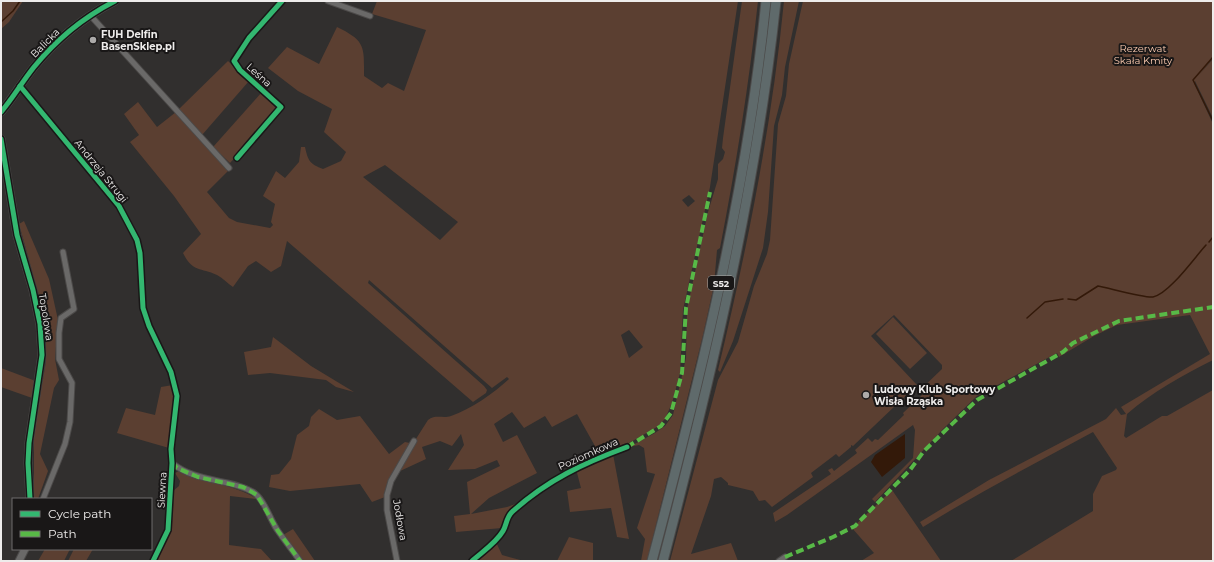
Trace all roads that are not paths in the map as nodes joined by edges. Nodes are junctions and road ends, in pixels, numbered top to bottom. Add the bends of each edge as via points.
1 (115, 1) edge
2 (282, 1) edge
3 (328, 1) edge
4 (766, 1) edge
5 (776, 1) edge
6 (90, 15) junction
7 (370, 16) dead end
8 (20, 86) junction
9 (1, 112) edge
10 (1, 139) edge
11 (237, 158) dead end
12 (228, 168) dead end
13 (63, 252) dead end
14 (414, 441) dead end
15 (627, 447) dead end
16 (172, 463) junction
17 (30, 498) edge
18 (44, 498) edge
19 (25, 550) edge
20 (786, 557) dead end
21 (19, 561) edge
22 (153, 561) edge
23 (300, 561) edge
24 (397, 561) edge
25 (472, 561) edge
26 (652, 561) edge
27 (663, 561) edge
28 (779, 561) edge

1 - 6 street, Balicka
2 - 11 street, Leśna via 234,61 240,70 282,107
3 - 7 street
4 - 26 highway, S52 via 744,166 725,264
5 - 27 highway, S52 via 754,162 734,269 707,390
6 - 8 street, Balicka via 44,56
6 - 12 street
8 - 9 street, Balicka
8 - 16 street, Andrzeja Strugi via 119,206 137,240 143,308 177,391
10 - 17 street, Topolowa via 17,235 35,296 42,355 29,443
13 - 18 street via 74,309 62,318 58,347 59,359 72,383 72,391 66,444
14 - 24 street, Jodłowa via 391,481 386,501
15 - 25 street, Poziomkowa via 575,468 545,486 512,512 495,540
16 - 22 street, Siewna via 168,530
16 - 23 street via 177,468 198,477 243,487 253,492
19 - 21 street
20 - 28 street

